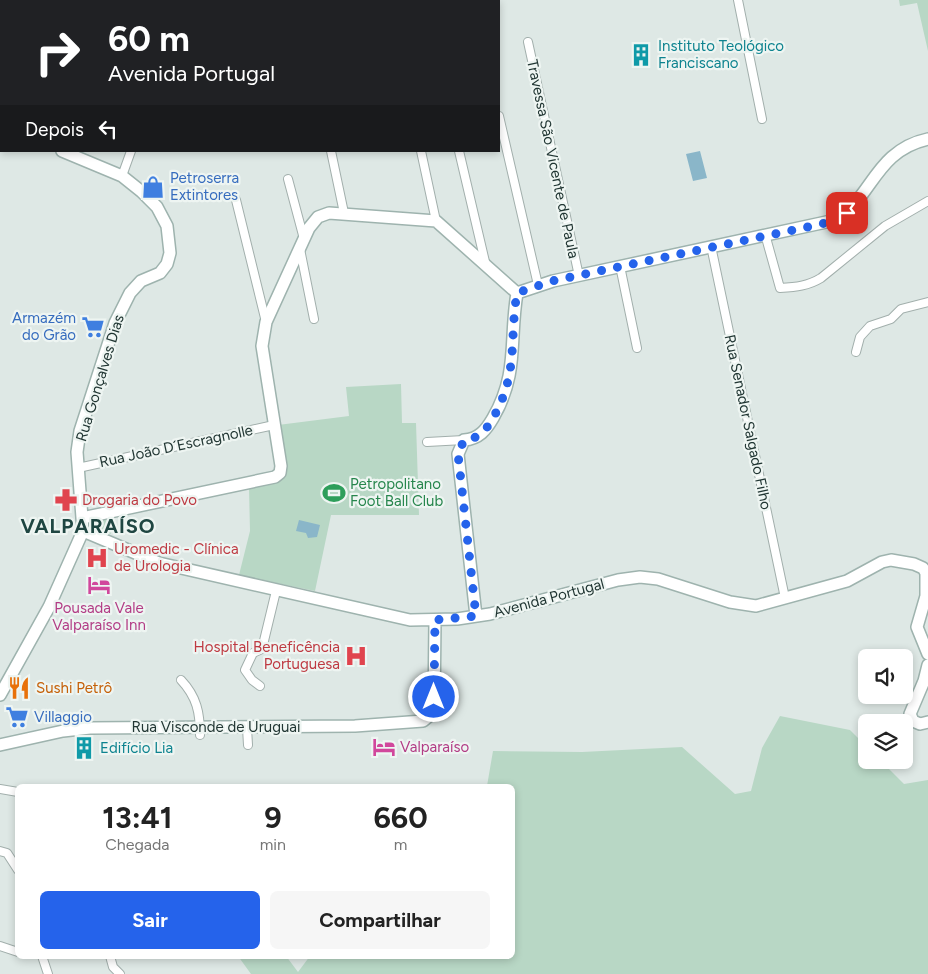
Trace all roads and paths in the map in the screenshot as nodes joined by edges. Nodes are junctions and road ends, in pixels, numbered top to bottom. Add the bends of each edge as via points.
1 (738, 0) edge
2 (528, 42) dead end
3 (762, 119) dead end
4 (500, 120) edge
5 (928, 139) edge
6 (64, 152) edge
7 (131, 152) edge
8 (331, 152) edge
9 (421, 152) edge
10 (459, 152) edge
11 (122, 176) junction
12 (288, 179) dead end
13 (236, 200) dead end
14 (928, 201) edge
15 (344, 212) junction
16 (436, 221) junction
17 (766, 234) junction
18 (302, 244) junction
19 (710, 246) junction
20 (620, 266) junction
21 (487, 267) junction
22 (578, 276) junction
23 (538, 284) junction
24 (517, 293) junction
25 (928, 302) edge
26 (314, 319) dead end
27 (266, 322) junction
28 (638, 348) dead end
29 (856, 352) dead end
30 (274, 425) junction
31 (464, 440) junction
32 (427, 442) dead end
33 (78, 468) junction
34 (82, 518) junction
35 (83, 531) junction
36 (276, 591) junction
37 (785, 598) junction
38 (476, 616) junction
39 (435, 620) junction
40 (928, 654) edge
41 (928, 665) edge
42 (181, 680) dead end
43 (260, 686) dead end
44 (0, 695) edge
45 (928, 722) edge
46 (247, 728) junction
47 (200, 732) junction
48 (0, 745) edge
49 (248, 745) dead end
50 (0, 789) edge
51 (15, 792) edge
52 (0, 851) edge
53 (15, 865) edge
54 (0, 946) edge
55 (15, 951) edge
56 (43, 959) edge
57 (111, 959) edge
58 (48, 974) edge
59 (120, 974) edge

1 - 3 street
2 - 22 street, Travessa São Vicente de Paula
4 - 23 street
5 - 17 street via 888,158 840,218
6 - 11 street, Rua Gonçalves Dias
7 - 11 street
8 - 15 street
9 - 16 street
10 - 21 street
11 - 33 street, Rua Gonçalves Dias via 157,207 167,226 170,253 160,273 141,281 130,293 118,317 80,431
12 - 18 street
13 - 27 street
14 - 17 street via 885,226 810,284 780,288
15 - 16 street
15 - 18 street via 318,218
16 - 21 street
17 - 19 street
18 - 26 street
18 - 27 street
19 - 20 street
19 - 37 street, Rua Senador Salgado Filho
20 - 22 street
20 - 28 street
21 - 24 street
22 - 23 street
23 - 24 street
24 - 31 street via 508,388 481,436
25 - 29 street via 902,309 891,319 870,326 860,337
27 - 30 street via 262,346
30 - 33 street, Rua João D´Escragnolle
30 - 34 street via 282,466 275,477
31 - 32 street
31 - 38 street via 458,454
33 - 34 street, Rua Gonçalves Dias
34 - 35 street, Rua Gonçalves Dias
35 - 36 street, Avenida Portugal via 159,563
35 - 44 street, Rua Gonçalves Dias via 49,607
36 - 39 street, Avenida Portugal via 410,620
36 - 43 street via 262,650 252,653 245,670
37 - 38 street, Avenida Portugal via 756,606 747,605 658,579 640,577
37 - 40 street, Avenida Portugal via 847,581 882,562 891,560 920,566 924,568 927,581 917,627
38 - 39 street, Avenida Portugal
39 - 46 street, Rua Visconde de Uruguai via 432,716 423,721 394,724
41 - 45 street via 910,718 917,723
42 - 47 street via 194,696
46 - 47 street, Rua Visconde de Uruguai
46 - 49 street
47 - 48 street, Rua Visconde de Uruguai via 90,728 63,730
50 - 51 street
52 - 53 street via 7,853
54 - 55 street
56 - 58 street
57 - 59 street

